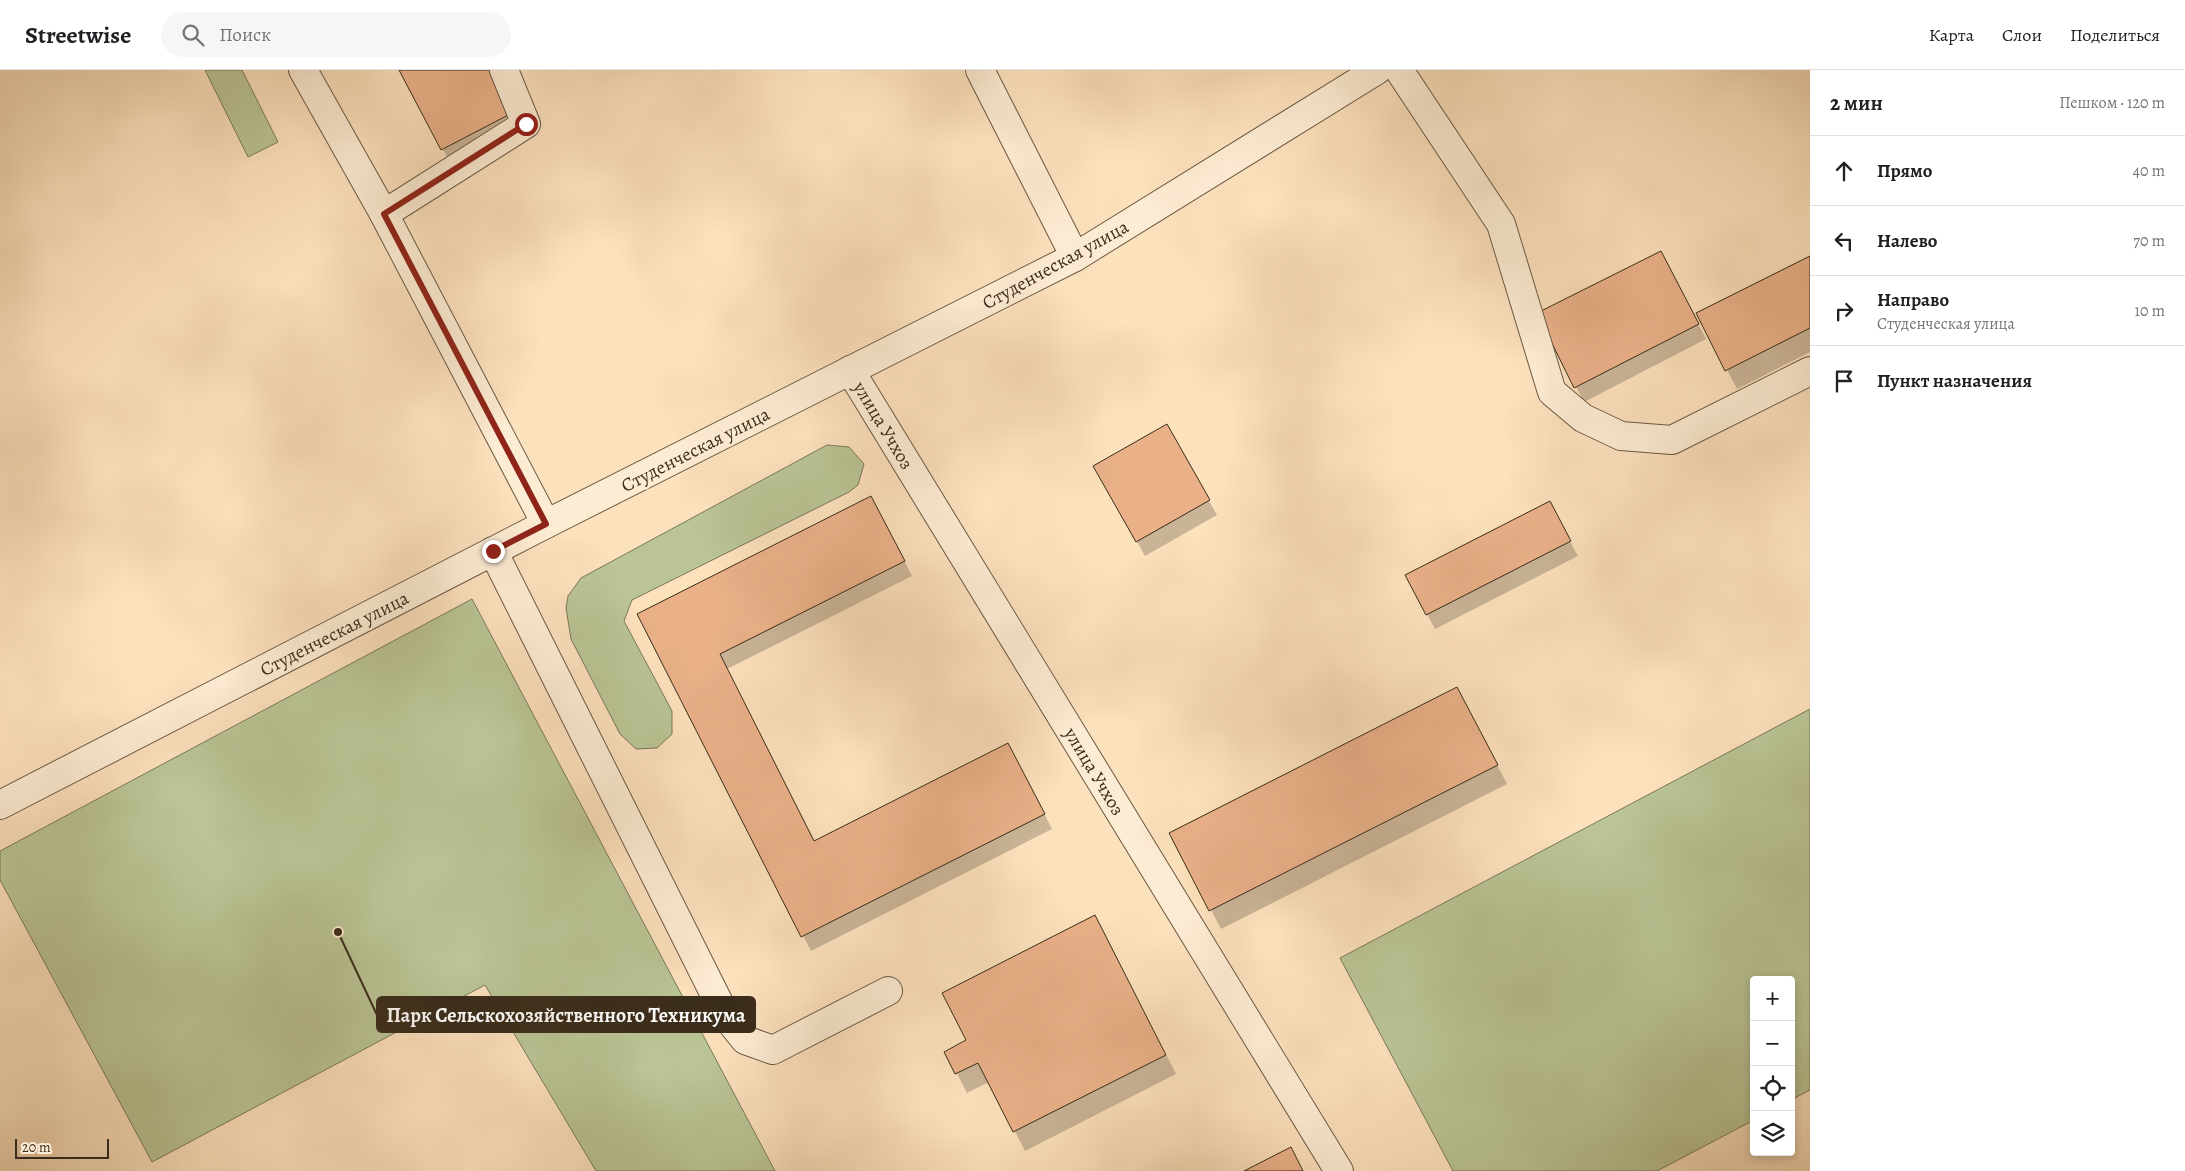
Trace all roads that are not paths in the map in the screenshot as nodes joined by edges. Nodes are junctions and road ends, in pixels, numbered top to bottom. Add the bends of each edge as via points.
1 (303, 70) edge
2 (504, 70) edge
3 (980, 70) edge
4 (1376, 70) edge
5 (1399, 70) edge
6 (384, 214) junction
7 (1075, 257) junction
8 (850, 370) junction
9 (1810, 371) edge
10 (546, 524) junction
11 (493, 551) junction
12 (0, 805) edge
13 (888, 991) dead end
14 (1339, 1171) edge

1 - 6 street
2 - 6 street via 526,124
3 - 7 street
4 - 7 street, Студенческая улица
5 - 9 street via 1501,224 1552,392 1583,418 1621,436 1672,440
6 - 10 street
7 - 8 street, Студенческая улица
8 - 10 street, Студенческая улица
8 - 14 street, улица Учхоз
10 - 11 street, Студенческая улица
11 - 12 street, Студенческая улица
11 - 13 street via 725,1015 745,1040 773,1050

